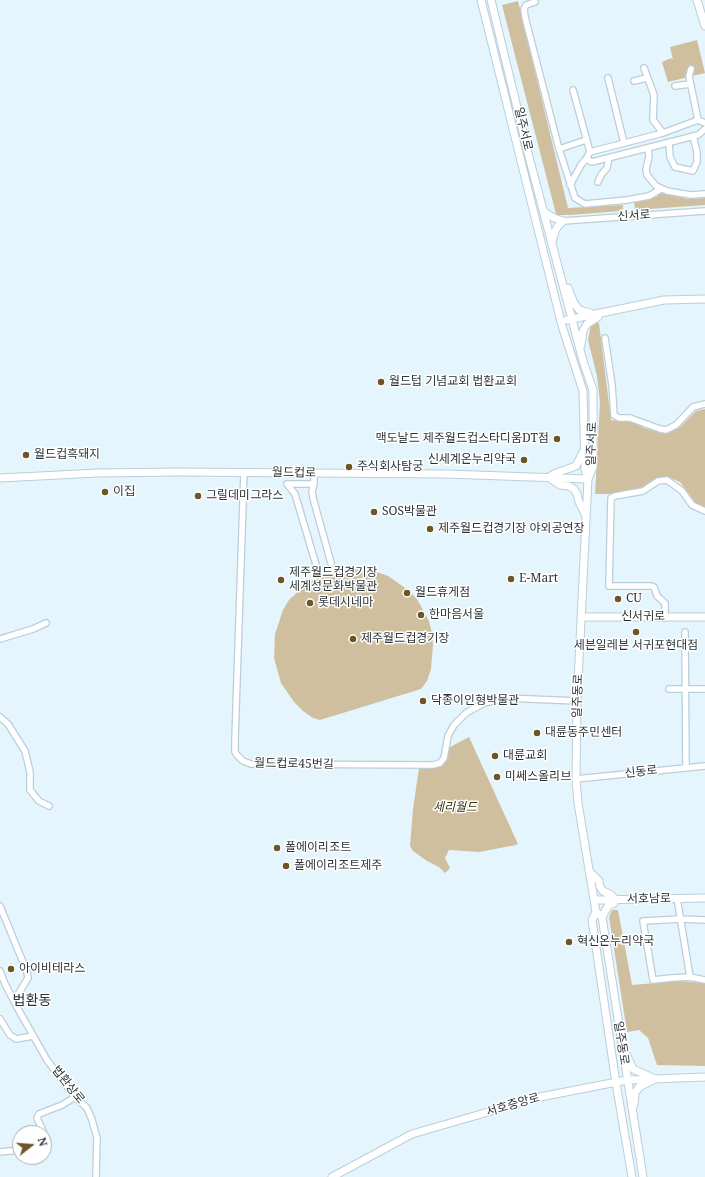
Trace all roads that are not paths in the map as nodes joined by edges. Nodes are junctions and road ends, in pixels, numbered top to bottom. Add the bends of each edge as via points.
1 (481, 0) edge
2 (491, 0) edge
3 (697, 0) edge
4 (536, 2) dead end
5 (705, 26) edge
6 (644, 68) dead end
7 (691, 69) dead end
8 (608, 78) dead end
9 (647, 78) junction
10 (634, 81) dead end
11 (690, 84) junction
12 (675, 86) dead end
13 (572, 90) dead end
14 (698, 120) junction
15 (705, 123) edge
16 (705, 129) edge
17 (663, 133) junction
18 (693, 136) junction
19 (586, 140) junction
20 (669, 142) junction
21 (624, 143) junction
22 (648, 148) junction
23 (559, 150) junction
24 (590, 152) junction
25 (609, 158) junction
26 (586, 159) junction
27 (598, 182) dead end
28 (570, 185) junction
29 (662, 189) junction
30 (705, 194) edge
31 (705, 211) edge
32 (544, 212) junction
33 (563, 221) junction
34 (552, 242) junction
35 (560, 275) junction
36 (705, 299) edge
37 (597, 315) junction
38 (572, 321) junction
39 (562, 323) junction
40 (605, 338) dead end
41 (583, 361) junction
42 (705, 404) edge
43 (584, 449) junction
44 (244, 472) junction
45 (314, 473) junction
46 (0, 478) edge
47 (549, 478) junction
48 (588, 479) junction
49 (314, 484) junction
50 (705, 511) edge
51 (586, 516) junction
52 (331, 564) dead end
53 (317, 568) dead end
54 (582, 617) junction
55 (705, 617) edge
56 (665, 618) junction
57 (46, 623) dead end
58 (685, 632) dead end
59 (0, 639) edge
60 (669, 689) dead end
61 (685, 689) junction
62 (705, 689) edge
63 (577, 702) junction
64 (0, 717) edge
65 (705, 766) edge
66 (686, 768) junction
67 (576, 779) junction
68 (49, 806) dead end
69 (589, 871) junction
70 (677, 898) junction
71 (705, 898) edge
72 (594, 900) junction
73 (616, 900) junction
74 (0, 906) edge
75 (599, 915) junction
76 (681, 919) junction
77 (705, 920) edge
78 (0, 971) edge
79 (690, 978) junction
80 (705, 980) edge
81 (14, 1001) junction
82 (0, 1019) edge
83 (34, 1036) junction
84 (620, 1038) junction
85 (705, 1077) edge
86 (655, 1079) junction
87 (627, 1080) junction
88 (616, 1083) junction
89 (75, 1097) junction
90 (40, 1125) edge
91 (635, 1127) junction
92 (12, 1151) edge
93 (0, 1152) edge
94 (96, 1177) edge
95 (332, 1177) edge
96 (632, 1177) edge
97 (643, 1177) edge

1 - 39 main road, 일주서로
2 - 32 main road, 일주서로
3 - 5 main road
4 - 23 street via 526,5 525,17
6 - 9 street
7 - 11 street
8 - 21 street
9 - 10 street
9 - 17 street via 654,95 653,120
11 - 12 street
11 - 14 street
13 - 19 street
14 - 15 street
14 - 17 street
16 - 18 street
17 - 21 street
18 - 20 street
18 - 20 street via 697,162 693,171 675,166 670,157
19 - 23 street
19 - 24 street
20 - 22 street
21 - 24 street
22 - 25 street
22 - 29 street via 647,175
23 - 28 street
24 - 26 street
25 - 26 street via 592,162
25 - 27 street via 607,168
26 - 28 street
28 - 29 street via 575,198 585,204 649,196
29 - 30 street via 690,195
31 - 33 street, 신서로
32 - 33 main road
32 - 34 main road, 일주서로
33 - 34 main road via 555,231
34 - 35 main road, 일주서로
35 - 37 main road via 567,282 574,304 580,310
35 - 38 main road, 일주서로
36 - 37 main road via 643,303
37 - 38 main road
37 - 41 main road via 583,331
38 - 39 main road
38 - 41 main road, 일주서로
39 - 43 main road, 일주서로 via 583,391
40 - 42 street via 614,415 666,430 676,425 693,408
41 - 48 main road, 일주서로 via 593,390 593,467
43 - 47 main road via 576,466
43 - 48 main road, 일주서로
44 - 45 main road, 월드컵로
44 - 46 main road, 월드컵로
44 - 63 street, 월드컵로45번길 via 235,739 235,752 243,761 251,764 433,765 440,763 444,758 448,736 454,725 466,713 484,703 506,698
45 - 47 main road, 월드컵로
45 - 49 street
47 - 48 main road, 월드컵로
47 - 51 main road via 574,489
48 - 51 main road, 일주동로
49 - 52 street via 313,498
49 - 53 street via 287,484 295,494
50 - 56 street via 694,506 682,491 667,480 658,481 643,491 611,498 609,586 654,587 657,596 665,603
51 - 54 main road, 일주동로
54 - 56 main road, 신서귀로
54 - 63 main road, 일주동로
55 - 56 main road, 신서귀로
57 - 59 street
58 - 61 street
60 - 61 street
61 - 62 street
61 - 66 street
63 - 67 main road, 일주동로
64 - 68 street via 8,724 25,751 30,772 30,790 39,801
65 - 66 street, 신동로
66 - 67 street, 신동로
67 - 69 main road, 일주동로
69 - 72 main road, 일주동로
69 - 73 main road via 599,881 603,891
70 - 71 main road, 서호남로
70 - 73 main road, 서호남로
70 - 76 street
72 - 73 main road, 서호남로
72 - 75 main road, 일주동로
73 - 75 main road
74 - 81 street via 28,978
75 - 84 main road, 일주동로
75 - 88 main road, 일주동로 via 592,920
76 - 77 street
76 - 79 street
76 - 79 street via 643,921 652,980
78 - 81 street, 법환상로
79 - 80 street
81 - 83 street, 법환상로
82 - 83 street via 10,1035 16,1039
83 - 89 street, 법환상로 via 47,1060
84 - 86 main road via 633,1069
84 - 87 main road, 일주동로
85 - 86 main road, 서호중앙로
86 - 87 main road, 서호중앙로
86 - 91 main road via 639,1087 636,1093
87 - 88 main road, 서호중앙로
87 - 91 main road, 일주동로
88 - 95 main road, 서호중앙로 via 540,1097 412,1134
88 - 96 main road, 일주동로
89 - 90 street via 40,1114 38,1118
89 - 94 street, 법환상로 via 87,1108 94,1126 97,1138
91 - 97 main road, 일주동로
92 - 93 street

